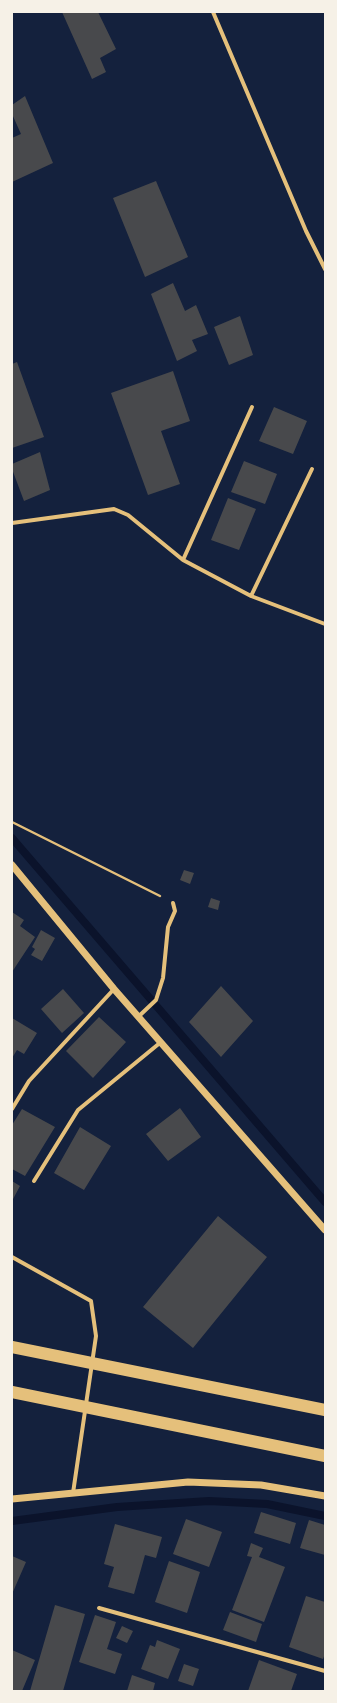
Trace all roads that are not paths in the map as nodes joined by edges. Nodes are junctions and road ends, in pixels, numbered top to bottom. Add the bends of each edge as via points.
1 (213, 12) edge
2 (325, 269) edge
3 (252, 407) dead end
4 (312, 469) dead end
5 (12, 523) edge
6 (183, 560) junction
7 (250, 596) junction
8 (325, 624) edge
9 (12, 865) edge
10 (173, 903) road end
11 (114, 989) junction
12 (138, 1017) junction
13 (161, 1042) junction
14 (12, 1109) edge
15 (34, 1181) dead end
16 (325, 1230) edge
17 (12, 1256) edge
18 (12, 1347) edge
19 (12, 1392) edge
20 (325, 1410) edge
21 (325, 1456) edge
22 (73, 1493) junction
23 (325, 1496) edge
24 (12, 1499) edge
25 (99, 1608) dead end
26 (325, 1671) edge

1 - 2 street via 306,231
3 - 6 street
4 - 7 street
5 - 6 street via 114,509 128,515
6 - 7 street
7 - 8 street
9 - 11 street
10 - 12 street via 175,912 168,926 163,978 156,1000
11 - 12 street
11 - 14 street via 29,1080
12 - 13 street
13 - 15 street via 78,1110
13 - 16 street
17 - 22 street via 91,1301 96,1336
18 - 20 highway
19 - 21 highway
22 - 23 street via 188,1482 261,1485
22 - 24 street
25 - 26 street

